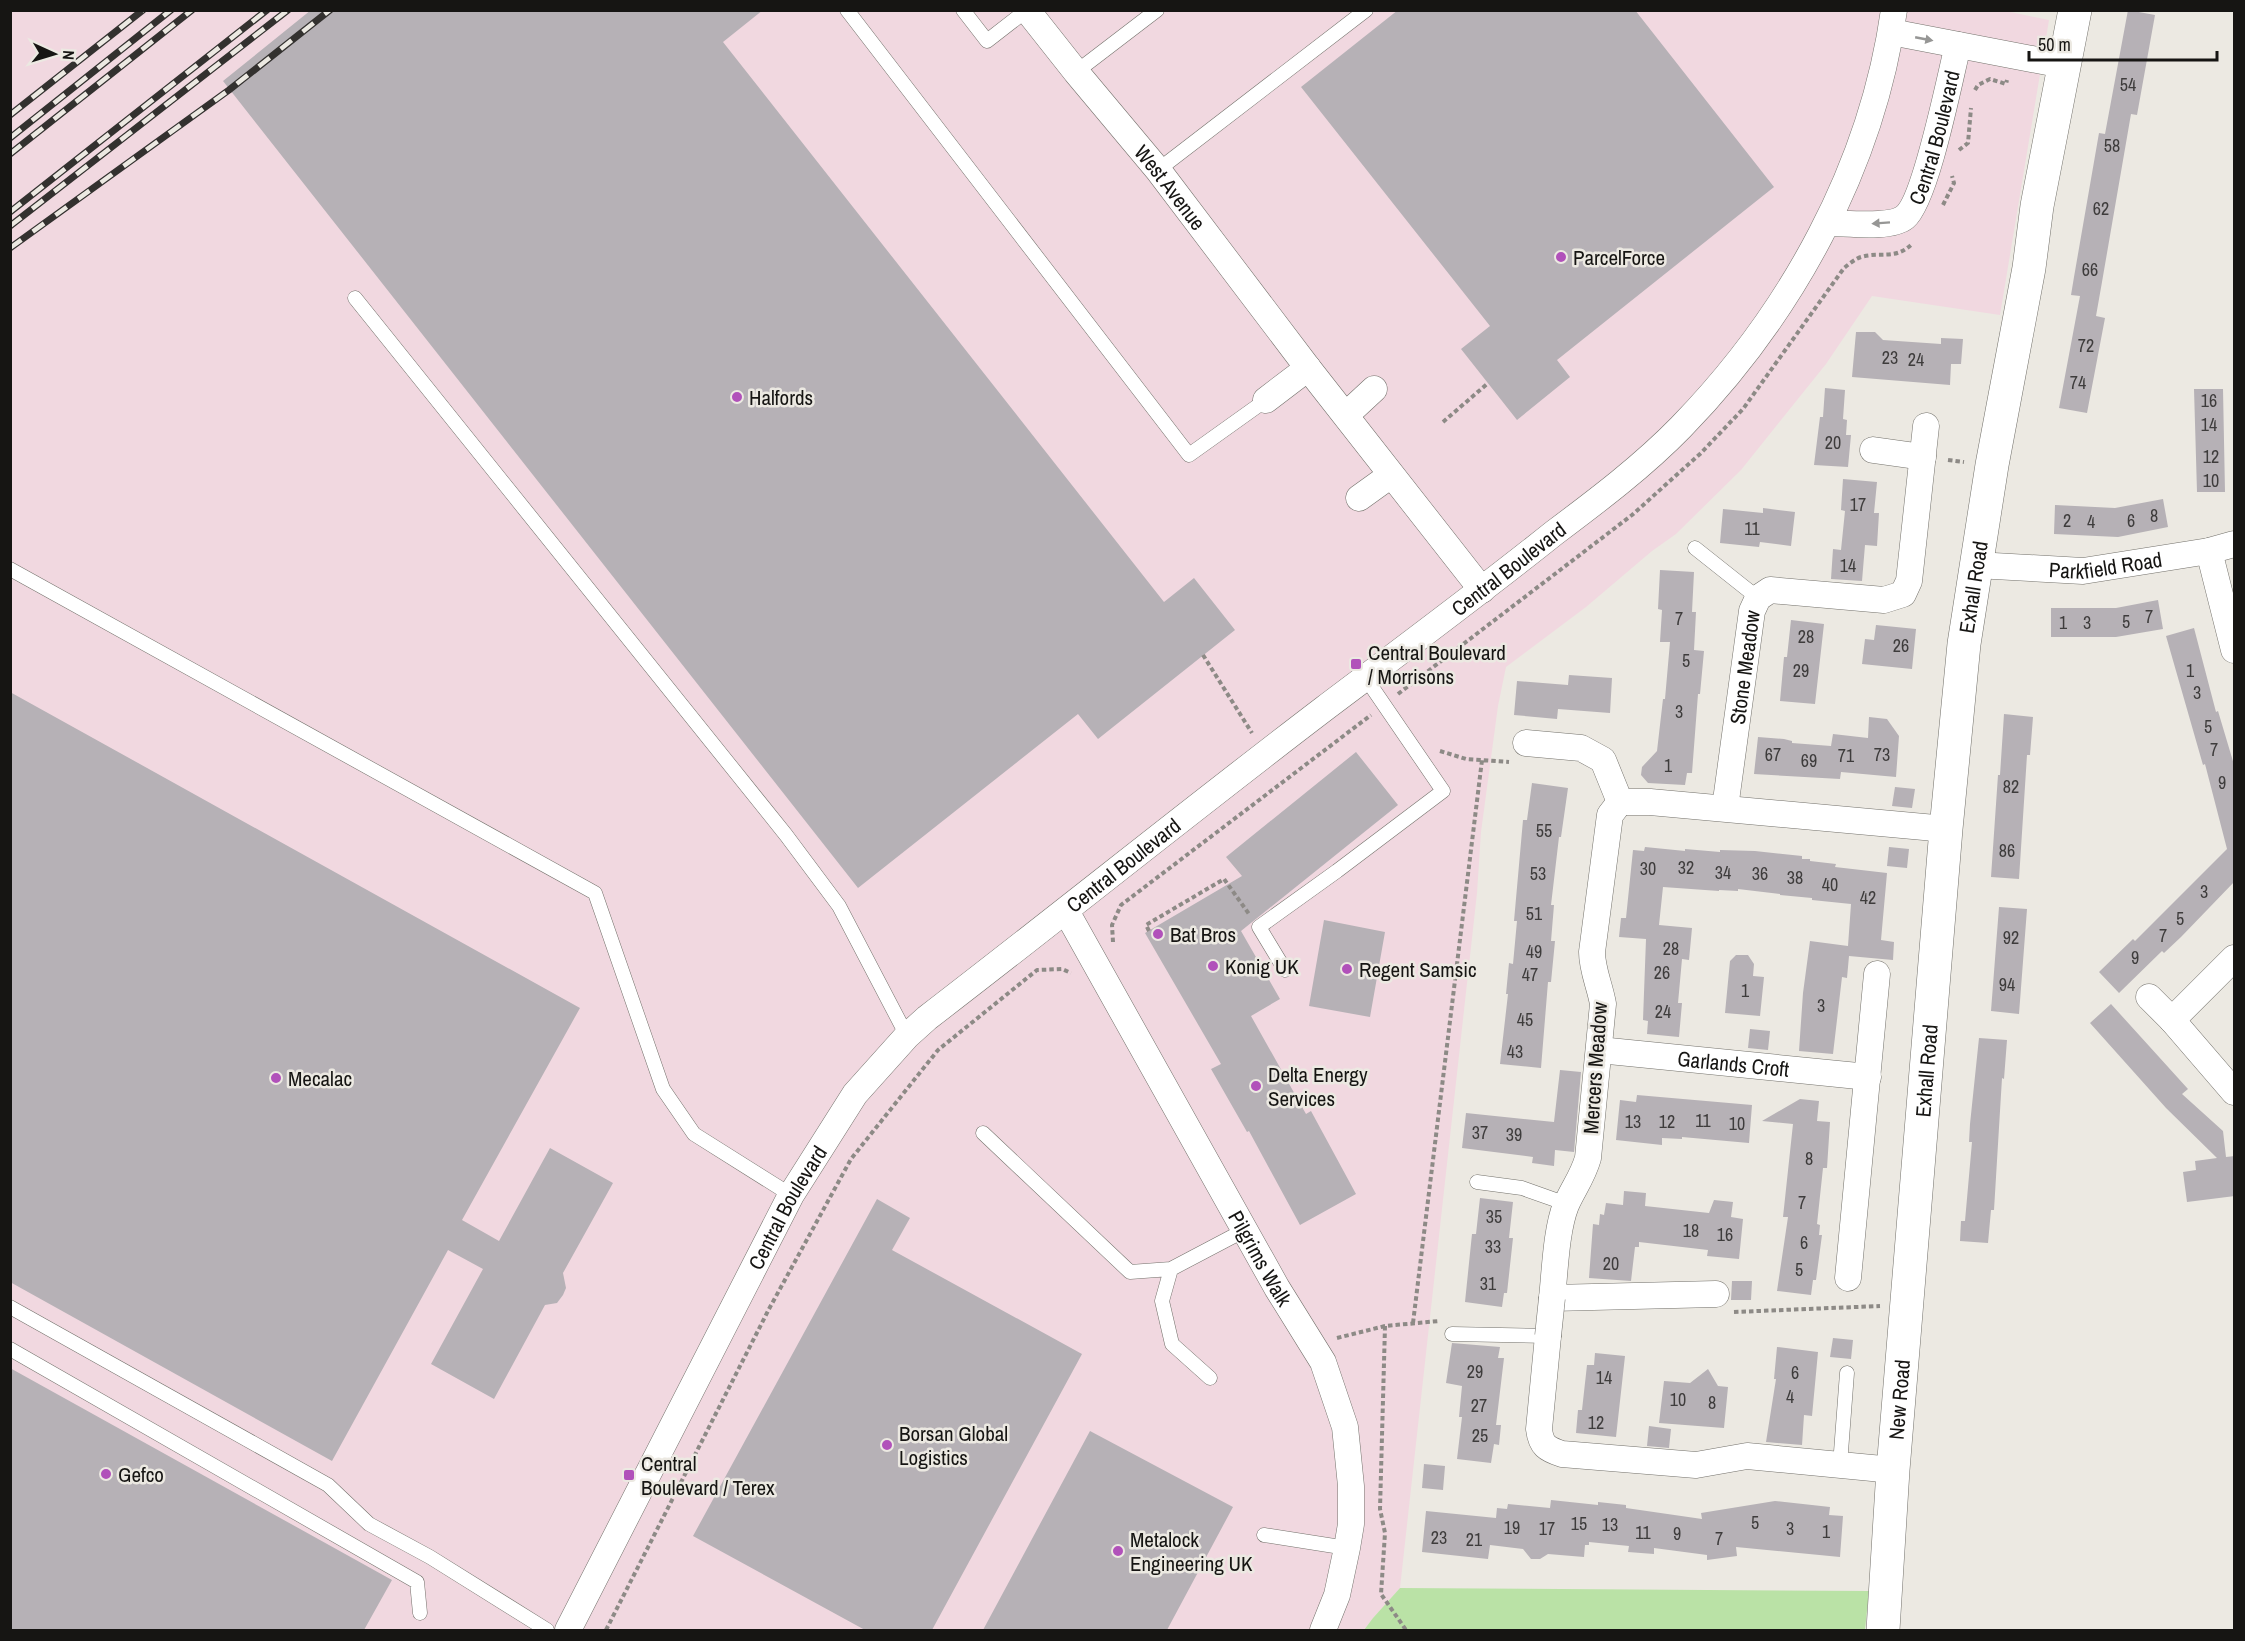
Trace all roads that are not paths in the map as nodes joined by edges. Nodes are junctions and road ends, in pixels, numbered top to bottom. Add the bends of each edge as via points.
1 (847, 10) edge
2 (963, 10) edge
3 (1027, 10) edge
4 (1157, 10) edge
5 (1366, 10) edge
6 (2075, 10) edge
7 (1892, 21) edge
8 (1958, 45) junction
9 (2063, 65) junction
10 (1076, 72) junction
11 (1158, 170) junction
12 (1828, 223) junction
13 (355, 298) dead end
14 (1308, 368) junction
15 (1374, 388) dead end
16 (1266, 400) joint
17 (1346, 415) junction
18 (1926, 426) dead end
19 (1873, 450) dead end
20 (1923, 457) junction
21 (1391, 475) junction
22 (1359, 498) dead end
23 (2235, 544) edge
24 (1695, 548) dead end
25 (2209, 551) junction
26 (1976, 565) junction
27 (10, 569) edge
28 (1482, 590) junction
29 (1758, 598) junction
30 (2235, 650) edge
31 (1365, 677) junction
32 (1520, 752) road end
33 (1620, 802) junction
34 (1725, 808) junction
35 (1946, 829) junction
36 (1066, 911) junction
37 (2235, 958) edge
38 (1285, 969) dead end
39 (1877, 974) dead end
40 (2149, 997) dead end
41 (2172, 1020) junction
42 (907, 1036) junction
43 (1599, 1050) junction
44 (1868, 1077) junction
45 (2235, 1092) edge
46 (983, 1133) dead end
47 (1918, 1170) joint
48 (1477, 1182) dead end
49 (791, 1195) junction
50 (1567, 1204) junction
51 (1245, 1230) junction
52 (1171, 1269) junction
53 (1848, 1278) dead end
54 (1716, 1294) dead end
55 (1552, 1298) junction
56 (10, 1307) edge
57 (1452, 1334) dead end
58 (1548, 1336) junction
59 (10, 1349) edge
60 (1847, 1373) dead end
61 (1210, 1378) dead end
62 (1840, 1464) junction
63 (1893, 1470) junction
64 (1264, 1535) dead end
65 (1347, 1548) junction
66 (420, 1612) dead end
67 (548, 1630) edge
68 (568, 1630) edge
69 (1323, 1630) edge
70 (1883, 1630) edge

1 - 16 lane via 1189,455
2 - 3 lane via 987,41
3 - 10 street, West Avenue
4 - 10 lane
5 - 11 lane
6 - 9 street, Exhall Road
7 -> 8 street, Central Boulevard
7 - 12 street, Central Boulevard via 1860,147
8 - 9 street
8 -> 12 street, Central Boulevard via 1932,153 1914,204 1905,217 1887,224
9 - 26 street, Exhall Road
10 - 11 street, West Avenue
11 - 14 street, West Avenue
12 - 28 street, Central Boulevard via 1803,270 1744,355 1681,428 1614,487
13 - 42 lane via 833,897
14 - 16 street
14 - 17 street, West Avenue
15 - 17 street
17 - 21 street, West Avenue
18 - 20 street, Stone Meadow
19 - 20 street
20 - 29 street, Stone Meadow via 1909,581 1903,594 1884,600 1770,590
21 - 22 street
21 - 28 street, West Avenue
23 - 25 street, Parkfield Road
24 - 29 lane
25 - 26 street, Parkfield Road via 2083,571
25 - 30 street
26 - 35 street, Exhall Road via 1964,644
27 - 49 lane via 595,893 663,1089 694,1134
28 - 31 street, Central Boulevard
29 - 34 street, Stone Meadow via 1752,611
31 - 36 street, Central Boulevard
31 - 38 lane via 1443,791 1258,927
32 - 33 street via 1581,748 1604,760
33 - 34 street
33 - 43 street, Mercers Meadow via 1610,815 1592,952 1603,1004
34 - 35 street
35 - 47 street, Exhall Road
36 - 42 street, Central Boulevard
36 - 51 street, Pilgrims Walk
37 - 41 street
39 - 44 street
40 - 41 street
41 - 45 street
42 - 49 street, Central Boulevard via 855,1094
43 - 44 street, Garlands Croft
43 - 50 street, Mercers Meadow via 1588,1158
44 - 53 street
46 - 52 lane via 1130,1272
47 - 63 street, New Road
48 - 50 lane via 1522,1188
49 - 68 street, Central Boulevard
50 - 55 street, Mercers Meadow
51 - 52 lane
51 - 65 street, Pilgrims Walk via 1323,1362 1345,1427 1351,1486
52 - 61 lane via 1162,1300 1172,1344
54 - 55 street
55 - 58 street, Mercers Meadow, bridge
56 - 67 lane via 328,1485 369,1524
57 - 58 lane
58 - 62 street, Mercers Meadow via 1539,1430 1541,1442 1548,1450 1696,1466 1746,1456
59 - 66 lane via 417,1582
60 - 62 lane
62 - 63 street, Mercers Meadow
63 - 70 street, New Road
64 - 65 lane
65 - 69 street, Pilgrims Walk via 1337,1595

